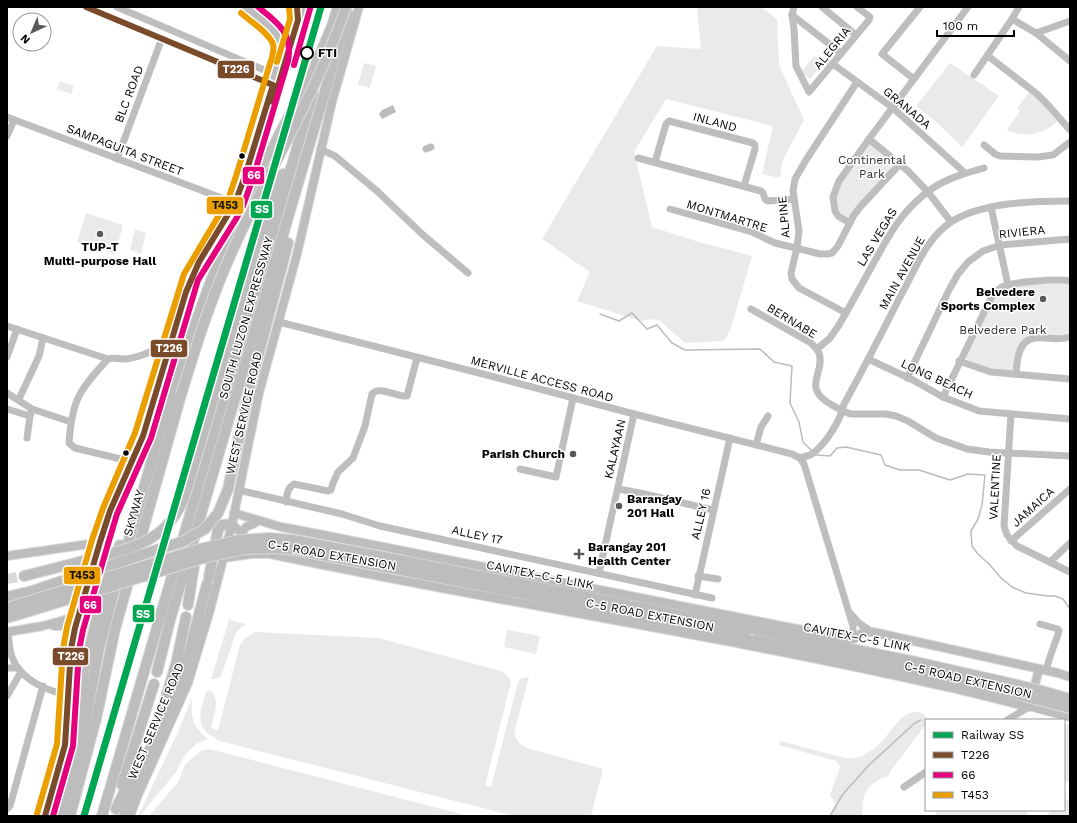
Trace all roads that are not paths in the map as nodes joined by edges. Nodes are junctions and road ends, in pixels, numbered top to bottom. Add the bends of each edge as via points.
1 (86, 7) edge
2 (117, 7) edge
3 (246, 7) edge
4 (298, 7) edge
5 (302, 7) edge
6 (338, 7) edge
7 (346, 7) edge
8 (350, 7) edge
9 (359, 7) edge
10 (794, 7) edge
11 (822, 7) edge
12 (857, 7) edge
13 (920, 7) edge
14 (968, 7) edge
15 (1019, 7) edge
16 (792, 15) junction
17 (1012, 19) junction
18 (298, 20) junction
19 (1070, 21) edge
20 (1036, 33) junction
21 (856, 35) junction
22 (162, 38) junction
23 (841, 53) junction
24 (988, 56) junction
25 (1070, 61) edge
26 (833, 64) junction
27 (320, 71) junction
28 (276, 75) junction
29 (974, 75) dead end
30 (914, 79) junction
31 (857, 82) junction
32 (273, 85) junction
33 (893, 108) junction
34 (10, 119) edge
35 (1070, 130) edge
36 (7, 136) edge
37 (869, 139) junction
38 (1070, 142) edge
39 (984, 145) dead end
40 (320, 149) junction
41 (638, 158) dead end
42 (117, 159) junction
43 (655, 162) junction
44 (900, 164) junction
45 (984, 168) dead end
46 (965, 173) junction
47 (744, 186) junction
48 (928, 192) junction
49 (793, 199) junction
50 (1070, 200) edge
51 (235, 203) junction
52 (991, 207) junction
53 (670, 209) dead end
54 (288, 217) junction
55 (952, 222) junction
56 (850, 223) junction
57 (1070, 239) edge
58 (1000, 245) junction
59 (797, 248) junction
60 (468, 273) dead end
61 (1070, 281) edge
62 (1008, 285) junction
63 (751, 309) dead end
64 (846, 313) junction
65 (279, 322) junction
66 (7, 326) edge
67 (17, 330) junction
68 (1070, 337) edge
69 (43, 338) junction
70 (170, 343) junction
71 (817, 349) junction
72 (7, 357) edge
73 (417, 358) junction
74 (108, 359) junction
75 (868, 359) junction
76 (959, 361) junction
77 (1016, 374) junction
78 (907, 378) junction
79 (1070, 379) edge
80 (7, 393) edge
81 (177, 393) junction
82 (943, 397) junction
83 (573, 398) junction
84 (19, 399) junction
85 (7, 408) edge
86 (32, 408) junction
87 (842, 408) junction
88 (634, 414) junction
89 (1011, 414) junction
90 (30, 416) junction
91 (768, 416) dead end
92 (1070, 419) edge
93 (71, 422) junction
94 (146, 437) junction
95 (27, 438) dead end
96 (730, 438) junction
97 (756, 445) junction
98 (1008, 452) junction
99 (1070, 456) edge
100 (800, 458) junction
101 (133, 462) junction
102 (520, 469) dead end
103 (618, 489) junction
104 (1070, 489) edge
105 (238, 490) junction
106 (286, 502) junction
107 (713, 510) junction
108 (233, 519) junction
109 (255, 523) junction
110 (281, 527) junction
111 (241, 533) junction
112 (1011, 541) junction
113 (103, 542) junction
114 (1070, 543) edge
115 (193, 545) junction
116 (270, 554) junction
117 (7, 556) edge
118 (224, 558) junction
119 (1050, 562) junction
120 (403, 565) junction
121 (1070, 572) edge
122 (599, 573) junction
123 (24, 576) tunnel mouth
124 (698, 576) junction
125 (718, 579) dead end
126 (695, 595) junction
127 (7, 596) edge
128 (712, 598) dead end
129 (188, 605) dead end
130 (7, 608) edge
131 (849, 612) junction
132 (82, 615) junction
133 (186, 617) dead end
134 (7, 618) edge
135 (1040, 624) dead end
136 (43, 626) junction
137 (75, 628) junction
138 (8, 632) edge
139 (872, 632) junction
140 (848, 639) junction
141 (7, 668) edge
142 (19, 670) junction
143 (1042, 670) junction
144 (158, 672) dead end
145 (1069, 679) edge
146 (154, 684) dead end
147 (43, 686) junction
148 (1025, 691) junction
149 (1041, 695) junction
150 (1070, 695) edge
151 (7, 696) edge
152 (72, 696) junction
153 (1070, 699) edge
154 (1029, 707) junction
155 (1070, 708) edge
156 (1070, 718) edge
157 (1009, 719) edge
158 (925, 773) edge
159 (904, 787) dead end
160 (7, 809) edge
161 (118, 814) edge
162 (45, 816) edge
163 (52, 816) edge
164 (62, 816) edge
165 (70, 816) edge
166 (102, 816) edge
167 (130, 816) edge

1 - 22 street
2 - 28 street
3 - 28 main road via 273,31 281,43
4 - 18 main road
5 - 18 main road
6 - 27 highway, SOUTH LUZON EXPRESSWAY
6 - 81 highway, SKYWAY via 311,76 246,202 212,278
7 - 81 highway, SKYWAY, bridge via 318,79 235,245
8 - 54 highway, SOUTH LUZON EXPRESSWAY
9 - 40 main road, WEST SERVICE ROAD
10 - 16 street
11 - 21 street
12 - 21 street, ALEGRIA via 870,18
13 - 30 street via 882,54
14 - 30 street
15 - 17 street
16 - 23 street
16 - 26 street, ALEGRIA via 796,66 808,92
17 - 20 street
17 - 24 street
18 - 94 main road via 253,171 240,206 204,265 191,293 160,403
19 - 20 street
20 - 25 street
21 - 23 street, ALEGRIA
22 - 32 street
22 - 42 street, BLC ROAD
23 - 26 street, ALEGRIA
24 - 29 street
24 - 35 street via 1037,94
26 - 31 street, GRANADA
27 - 123 highway, bridge via 266,222 180,507 172,520 145,542
27 - 166 highway, SOUTH LUZON EXPRESSWAY
28 - 32 main road
30 - 33 street
31 - 33 street, GRANADA
31 - 49 street, ALPINE via 795,179
32 - 51 main road via 246,176
33 - 37 street
33 - 46 street, GRANADA
34 - 36 street
34 - 42 street, SAMPAGUITA STREET
37 - 44 street
37 - 56 street via 839,181 833,197 838,216
38 - 39 street via 1053,155 1038,157 1000,156
40 - 60 street via 335,156
40 - 65 main road, WEST SERVICE ROAD
41 - 43 street
42 - 51 street, SAMPAGUITA STREET
43 - 47 street
43 - 47 street, INLAND via 669,121 753,143 755,149
44 - 48 street
44 - 56 street, MONTMARTRE via 861,206
45 - 46 street, LAS VEGAS
46 - 48 street, LAS VEGAS
47 - 49 street via 763,192 768,201
48 - 55 street
48 - 64 street, LAS VEGAS via 897,222
49 - 59 street, ALPINE via 799,231
50 - 52 street, MAIN AVENUE via 1020,202
51 - 70 main road via 192,277
52 - 55 street, MAIN AVENUE via 967,214
52 - 58 street
53 - 59 street, MONTMARTRE via 742,229 775,243
54 - 115 highway, SOUTH LUZON EXPRESSWAY
54 - 127 highway, bridge via 288,240 249,390 230,480 216,517 206,529 179,543 32,591
55 - 75 street, MAIN AVENUE via 926,248
56 - 59 street, MONTMARTRE via 832,253 820,254
57 - 58 street, RIVIERA
58 - 62 street
58 - 78 street, RIVIERA via 977,255 958,274
59 - 64 street, ALPINE via 791,273 794,284
61 - 62 street via 1052,279
62 - 76 street via 1001,287 994,294
63 - 71 street, BERNABE via 806,339
64 - 71 street, LAS VEGAS via 830,338
65 - 73 street, MERVILLE ACCESS ROAD
65 - 105 main road, WEST SERVICE ROAD via 259,393
66 - 67 street
67 - 69 street
67 - 72 street
68 - 77 street via 1029,340 1018,355
69 - 74 street
69 - 84 street via 39,356
70 - 74 street via 124,359
70 - 94 main road
71 - 87 street, BERNABE via 820,360 815,386 825,401
73 - 83 street, MERVILLE ACCESS ROAD
73 - 106 street via 407,396 378,390 372,394 365,426 353,458 338,472 331,490 294,484 288,490
74 - 93 street via 82,390 75,404
75 - 78 street, LONG BEACH
75 - 87 street, MAIN AVENUE
76 - 77 street via 991,372
76 - 82 street
77 - 79 street
78 - 82 street, LONG BEACH
80 - 84 street
81 - 164 highway, SKYWAY via 144,488 105,625 79,755
81 - 165 highway, SKYWAY
82 - 89 street, LONG BEACH via 979,410
83 - 88 street, MERVILLE ACCESS ROAD
83 - 102 street via 556,476
84 - 86 street
85 - 90 street
86 - 90 street
86 - 93 street
87 - 98 street via 851,414 896,416 936,438 967,448
87 - 100 street, MAIN AVENUE via 828,438 810,455
88 - 96 street, MERVILLE ACCESS ROAD
88 - 103 street, KALAYAAN
89 - 92 street, LONG BEACH
89 - 98 street, VALENTINE
90 - 95 street
91 - 97 street via 761,427
93 - 101 street via 69,442 75,448
94 - 101 main road
94 - 113 main road
96 - 97 street, MERVILLE ACCESS ROAD
96 - 107 street, ALLEY 16
97 - 100 street, MERVILLE ACCESS ROAD
98 - 99 street
98 - 112 street, VALENTINE via 1004,526
100 - 131 street
101 - 113 main road via 110,511
103 - 107 street
103 - 122 street, KALAYAAN
104 - 112 street, JAMAICA
105 - 106 street, ALLEY 17
105 - 108 main road, WEST SERVICE ROAD
106 - 122 street, ALLEY 17 via 386,527
107 - 124 street, ALLEY 16
108 - 109 main road
108 - 110 main road
108 - 111 main road
108 - 118 main road, WEST SERVICE ROAD
108 - 161 highway via 222,524 218,530 208,581 186,664 136,781
109 - 110 main road
109 - 111 main road
110 - 140 main road, C-5 ROAD EXTENSION
111 - 116 main road via 258,548
112 - 119 street
113 - 117 main road
113 - 132 main road
114 - 119 street
115 - 129 highway, SOUTH LUZON EXPRESSWAY via 194,566
115 - 144 highway, SOUTH LUZON EXPRESSWAY via 170,620
116 - 118 main road, C-5 ROAD EXTENSION
116 - 154 main road, C-5 ROAD EXTENSION via 809,657
118 - 167 main road, WEST SERVICE ROAD via 188,683
119 - 121 street
120 - 130 highway, CAVITEX–C-5 LINK, bridge via 293,540 240,540 200,549
120 - 134 highway, CAVITEX–C-5 LINK, bridge via 305,551 245,549 203,558
120 - 148 highway, CAVITEX–C-5 LINK via 751,639
120 - 148 highway, CAVITEX–C-5 LINK via 723,623 964,672
122 - 126 street, ALLEY 17
124 - 125 street
124 - 126 street, ALLEY 16
126 - 128 street, ALLEY 17
131 - 139 street
131 - 140 street via 854,631 853,636
132 - 136 main road
132 - 137 main road
132 - 152 main road
133 - 161 highway via 163,707
135 - 143 street via 1059,631 1054,648
136 - 137 main road
136 - 138 main road
137 - 152 main road via 71,649
138 - 142 street via 12,656
139 - 140 main road
139 - 143 main road
141 - 142 street
142 - 147 street via 30,680
142 - 151 street
143 - 145 main road via 1058,673
143 - 154 main road
146 - 161 highway via 126,771
147 - 152 street
147 - 160 street via 10,806
148 - 149 highway, CAVITEX–C-5 LINK, bridge
149 - 150 highway
149 - 153 highway, CAVITEX–C-5 LINK
149 - 155 highway, CAVITEX–C-5 LINK
152 - 162 main road via 65,745
152 - 163 main road via 72,738
154 - 156 street, C-5 ROAD EXTENSION
154 - 157 street
158 - 159 street

